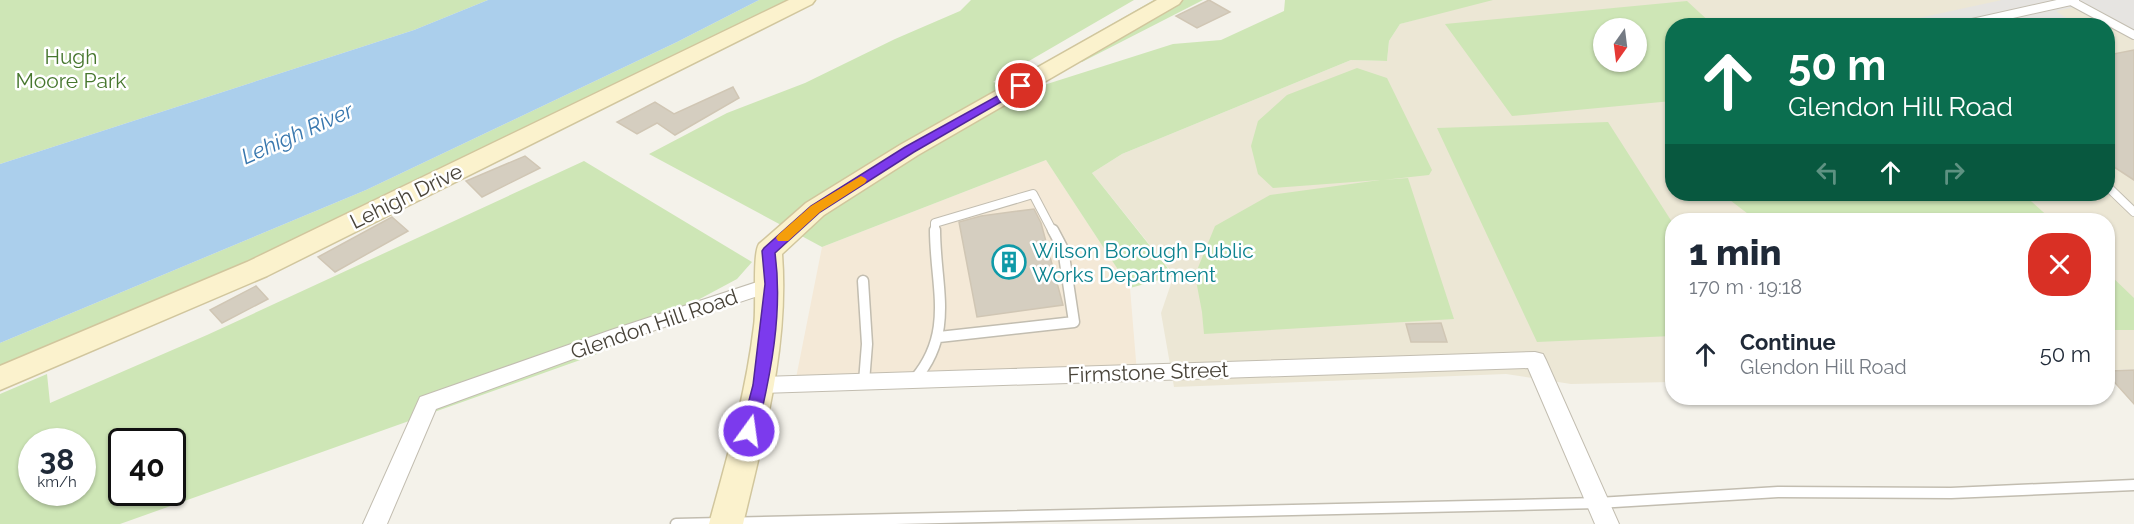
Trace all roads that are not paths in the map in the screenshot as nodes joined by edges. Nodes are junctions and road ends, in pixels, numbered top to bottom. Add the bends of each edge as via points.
1 (805, 0) edge
2 (1172, 0) edge
3 (2073, 0) edge
4 (1994, 18) edge
5 (2104, 18) edge
6 (2115, 24) edge
7 (2134, 35) edge
8 (2115, 194) edge
9 (2134, 212) edge
10 (863, 281) dead end
11 (772, 284) junction
12 (939, 337) junction
13 (0, 379) edge
14 (913, 380) junction
15 (864, 382) junction
16 (760, 385) junction
17 (2134, 485) edge
18 (1598, 503) junction
19 (726, 523) edge
20 (375, 524) edge
21 (676, 524) edge
22 (1607, 524) edge

1 - 13 street, Lehigh Drive via 257,269
2 - 11 street via 909,150 815,209 768,251
3 - 4 lane
3 - 5 lane
6 - 7 lane
8 - 9 lane
10 - 15 lane via 867,344
11 - 16 street
11 - 20 street, Glendon Hill Road via 428,403
12 - 12 lane via 935,223 1033,194 1063,249 1074,322
12 - 14 lane via 925,369
14 - 15 street, Firmstone Street
14 - 18 street, Firmstone Street via 1535,360
15 - 16 street, Firmstone Street
16 - 19 street
17 - 18 lane via 1951,493 1778,492
18 - 19 lane
18 - 22 street
19 - 21 lane

